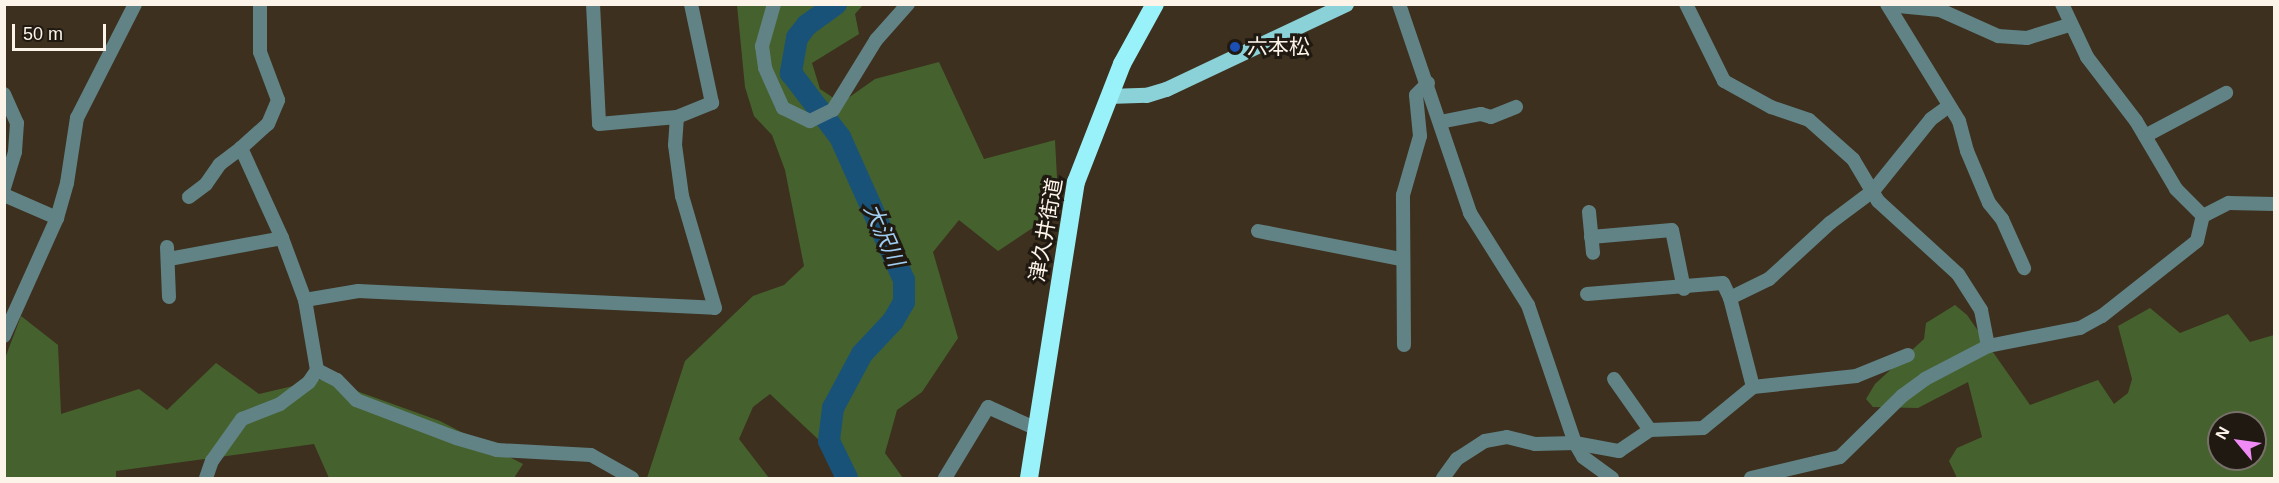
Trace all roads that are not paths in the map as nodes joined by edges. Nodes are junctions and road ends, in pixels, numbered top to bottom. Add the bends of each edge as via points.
1 (135, 4) edge
2 (260, 4) edge
3 (593, 4) edge
4 (691, 4) edge
5 (774, 4) edge
6 (908, 4) edge
7 (1155, 4) edge
8 (1346, 4) edge
9 (1399, 4) edge
10 (1686, 4) edge
11 (2062, 4) edge
12 (1888, 5) edge
13 (2069, 25) junction
14 (1428, 83) junction
15 (2226, 93) dead end
16 (4, 94) edge
17 (1108, 96) junction
18 (1949, 106) junction
19 (1516, 107) dead end
20 (677, 117) junction
21 (1440, 122) junction
22 (2145, 136) junction
23 (241, 148) junction
24 (4, 189) edge
25 (1873, 191) junction
26 (4, 195) edge
27 (189, 197) dead end
28 (2274, 204) edge
29 (1589, 212) dead end
30 (2203, 216) junction
31 (57, 218) junction
32 (1258, 231) dead end
33 (1591, 237) junction
34 (282, 238) junction
35 (1593, 253) dead end
36 (1401, 259) junction
37 (2024, 268) dead end
38 (1684, 289) junction
39 (1587, 294) dead end
40 (169, 297) dead end
41 (1730, 298) junction
42 (305, 300) junction
43 (4, 336) edge
44 (1404, 345) dead end
45 (1988, 346) junction
46 (1908, 355) dead end
47 (317, 370) junction
48 (1614, 379) dead end
49 (1753, 387) junction
50 (1036, 429) junction
51 (1650, 430) junction
52 (1575, 443) junction
53 (206, 478) edge
54 (632, 478) edge
55 (945, 478) edge
56 (1029, 478) edge
57 (1443, 478) edge
58 (1612, 478) edge
59 (1751, 478) edge

1 - 31 street via 77,118
2 - 23 street via 260,52 278,100 268,124
3 - 20 street via 599,124
4 - 20 street via 712,103
5 - 6 street via 762,46 765,68 783,108 810,121 833,110 876,40
7 - 17 highway, 津久井街道
8 - 17 main road via 1166,89 1128,97
9 - 14 street
10 - 25 street via 1724,81 1771,106 1809,120 1854,159
11 - 13 street
12 - 13 street via 1940,10 1998,36 2027,38
12 - 18 street
13 - 22 street
14 - 21 street
14 - 36 street via 1415,99 1420,136 1403,195
15 - 22 street
16 - 24 street via 17,123 15,152
17 - 50 highway, 津久井街道 via 1076,182
18 - 25 street via 1931,119
18 - 37 street via 1959,120 1967,151 1989,203 2002,219
19 - 21 street via 1491,117 1481,114
20 - 42 street via 675,145 681,196 715,308 358,291
21 - 52 street via 1473,219 1532,315
22 - 30 street via 2176,189
23 - 27 street
23 - 34 street
25 - 41 street via 1830,223 1769,279
25 - 45 street via 1878,201 1958,274 1981,310
26 - 31 street
28 - 30 street via 2229,203
29 - 33 street
30 - 45 street via 2198,241 2102,316 2080,328
31 - 43 street
32 - 36 street
33 - 35 street
33 - 38 street via 1672,230
34 - 40 street via 168,253
34 - 42 street
36 - 44 street
38 - 39 street
38 - 41 street via 1723,283
41 - 49 street
42 - 47 street
45 - 59 street via 1925,379 1902,396 1840,457
46 - 49 street via 1856,376
47 - 53 street via 309,382 280,404 242,419 223,442
47 - 54 street via 337,380 356,400 456,438 497,450 591,455
48 - 51 street
49 - 51 street via 1703,428
50 - 55 street via 988,407
50 - 56 highway, 津久井街道
51 - 52 street via 1619,451
52 - 57 street via 1535,444 1507,437 1491,440 1467,450
52 - 58 street via 1583,457

